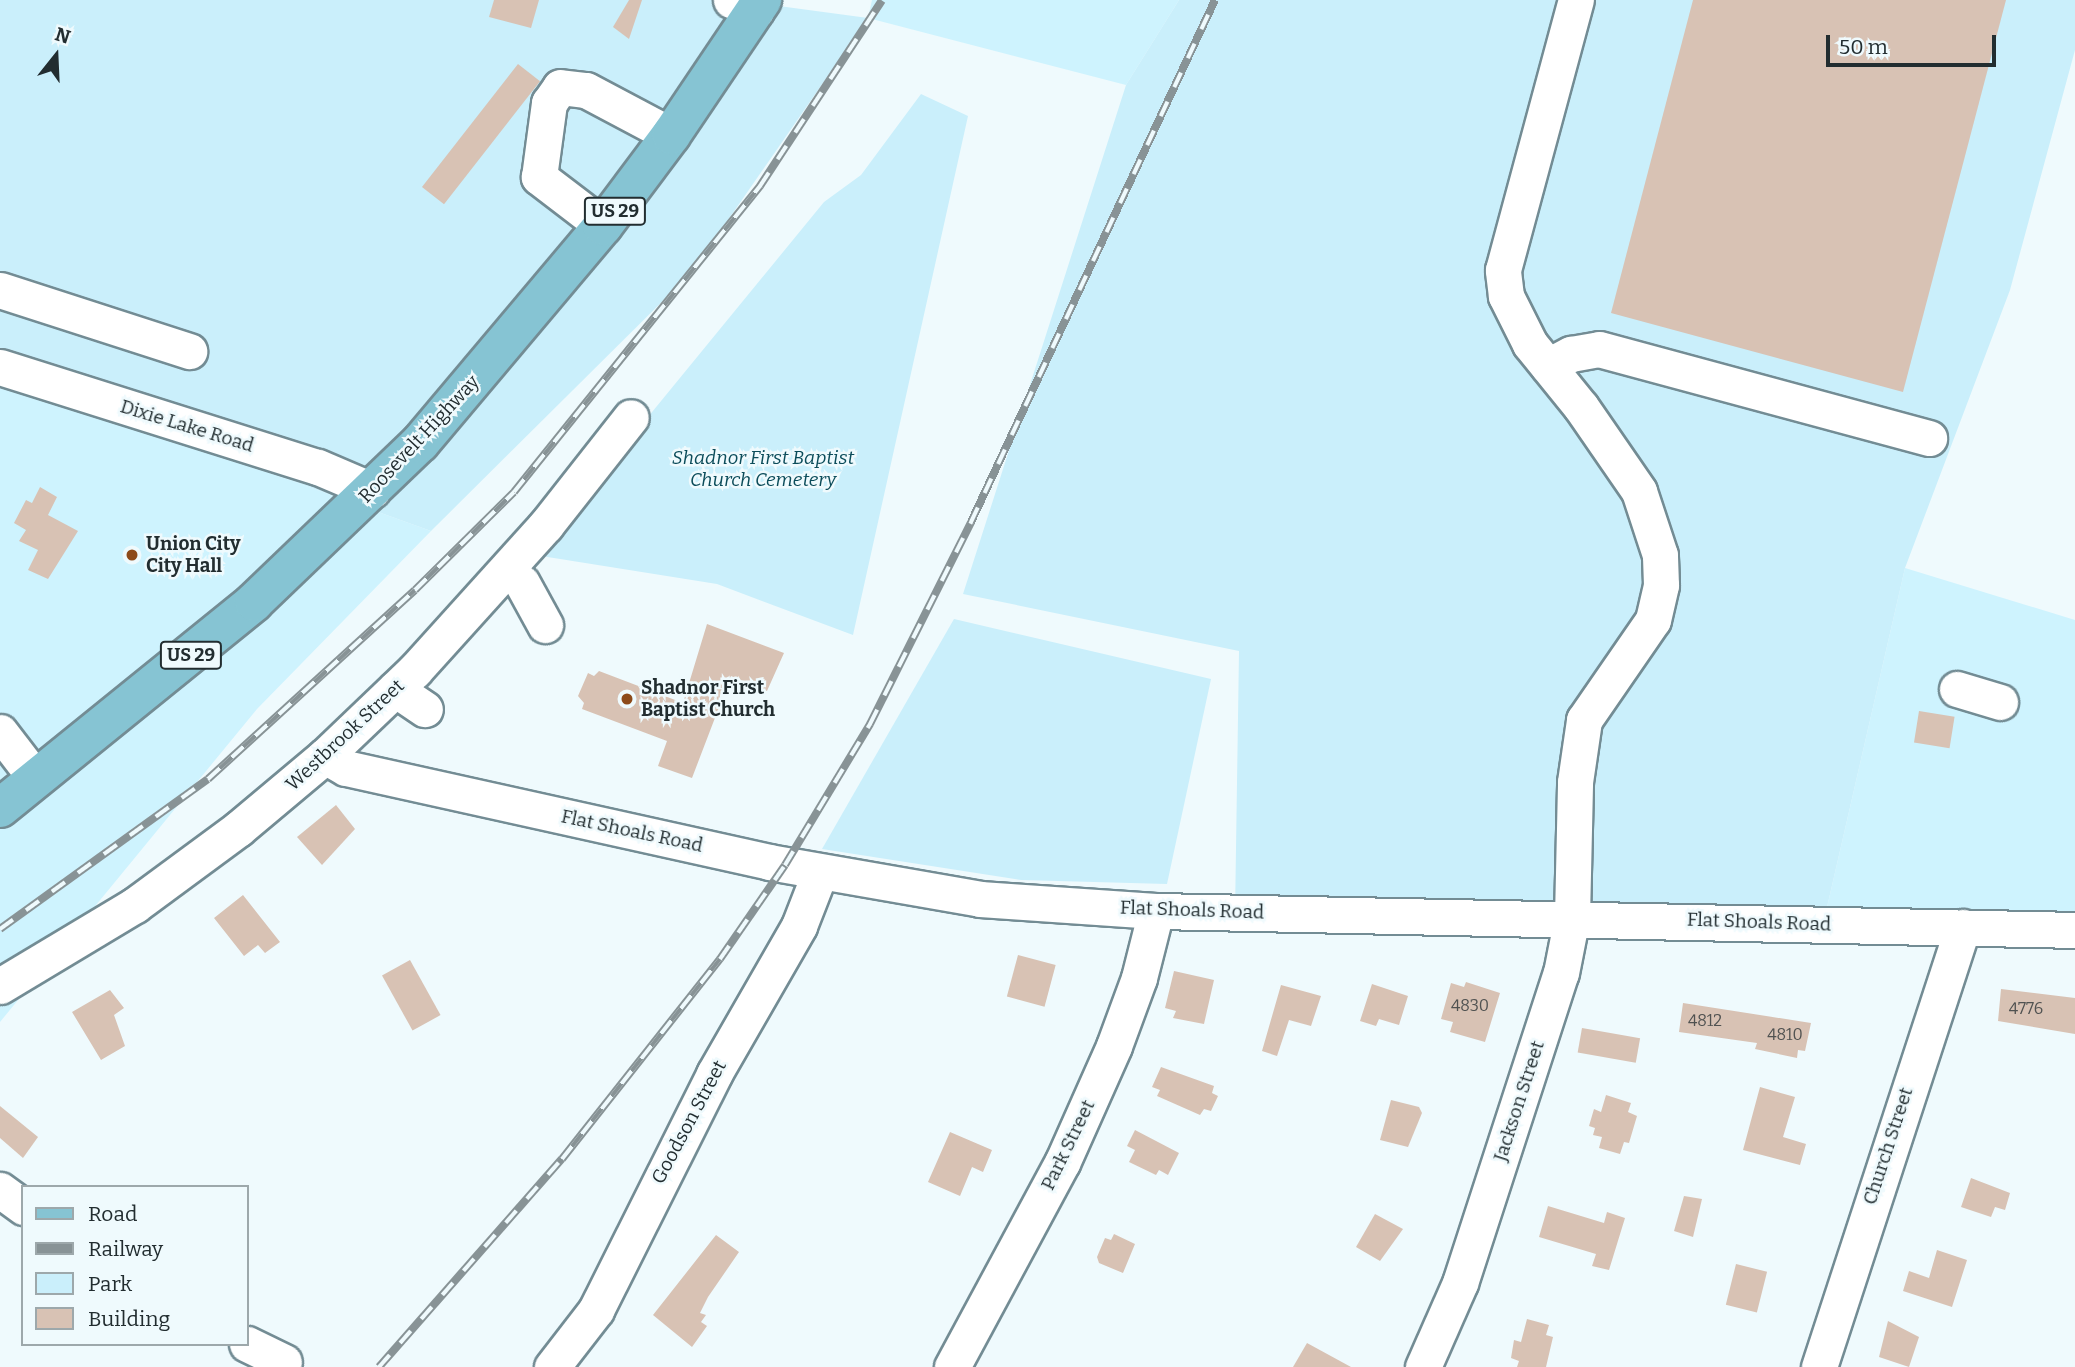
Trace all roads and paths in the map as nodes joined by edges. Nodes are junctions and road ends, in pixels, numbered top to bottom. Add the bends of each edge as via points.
1 (1576, 0) edge
2 (750, 3) edge
3 (671, 135) junction
4 (603, 226) junction
5 (0, 290) edge
6 (189, 351) dead end
7 (1548, 366) junction
8 (0, 367) edge
9 (631, 417) dead end
10 (1929, 438) dead end
11 (372, 490) junction
12 (519, 582) junction
13 (545, 625) dead end
14 (395, 689) junction
15 (1957, 689) dead end
16 (2000, 702) dead end
17 (425, 709) dead end
18 (0, 732) edge
19 (326, 757) junction
20 (36, 779) junction
21 (0, 808) edge
22 (820, 872) junction
23 (1156, 911) junction
24 (1572, 917) junction
25 (1963, 927) junction
26 (2075, 930) edge
27 (0, 986) edge
28 (0, 1190) edge
29 (21, 1206) edge
30 (248, 1344) edge
31 (284, 1362) dead end
32 (552, 1367) edge
33 (952, 1367) edge
34 (1423, 1367) edge
35 (1819, 1367) edge

1 - 7 street, Jackson Street via 1503,270 1514,320
2 - 3 main road, Roosevelt Highway / US 29
3 - 4 main road, Roosevelt Highway / US 29
3 - 4 street via 586,90 560,88 549,103 539,177
4 - 11 main road, Roosevelt Highway / US 29 via 502,350
5 - 6 street
7 - 10 street via 1571,354 1599,349
7 - 24 street, Jackson Street via 1639,491 1660,555 1661,585 1653,620 1595,700 1578,744
8 - 11 street, Dixie Lake Road via 318,467
9 - 12 street, Westbrook Street
11 - 20 main road, Roosevelt Highway / US 29 via 205,644
12 - 13 street
12 - 14 street, Westbrook Street
14 - 17 street
14 - 19 street, Westbrook Street
15 - 16 street
18 - 20 street
19 - 22 street, Flat Shoals Road via 346,768
19 - 27 street, Westbrook Street via 135,905
20 - 21 main road, Roosevelt Highway / US 29
22 - 23 street, Flat Shoals Road via 980,898
22 - 32 street, Goodson Street via 799,926 714,1074 596,1310
23 - 24 street, Flat Shoals Road
23 - 33 street, Park Street via 1139,978 1078,1128
24 - 25 street, Flat Shoals Road
24 - 34 street, Jackson Street via 1561,973 1460,1283
25 - 26 street, Flat Shoals Road
25 - 35 street, Church Street
28 - 29 street
30 - 31 street

